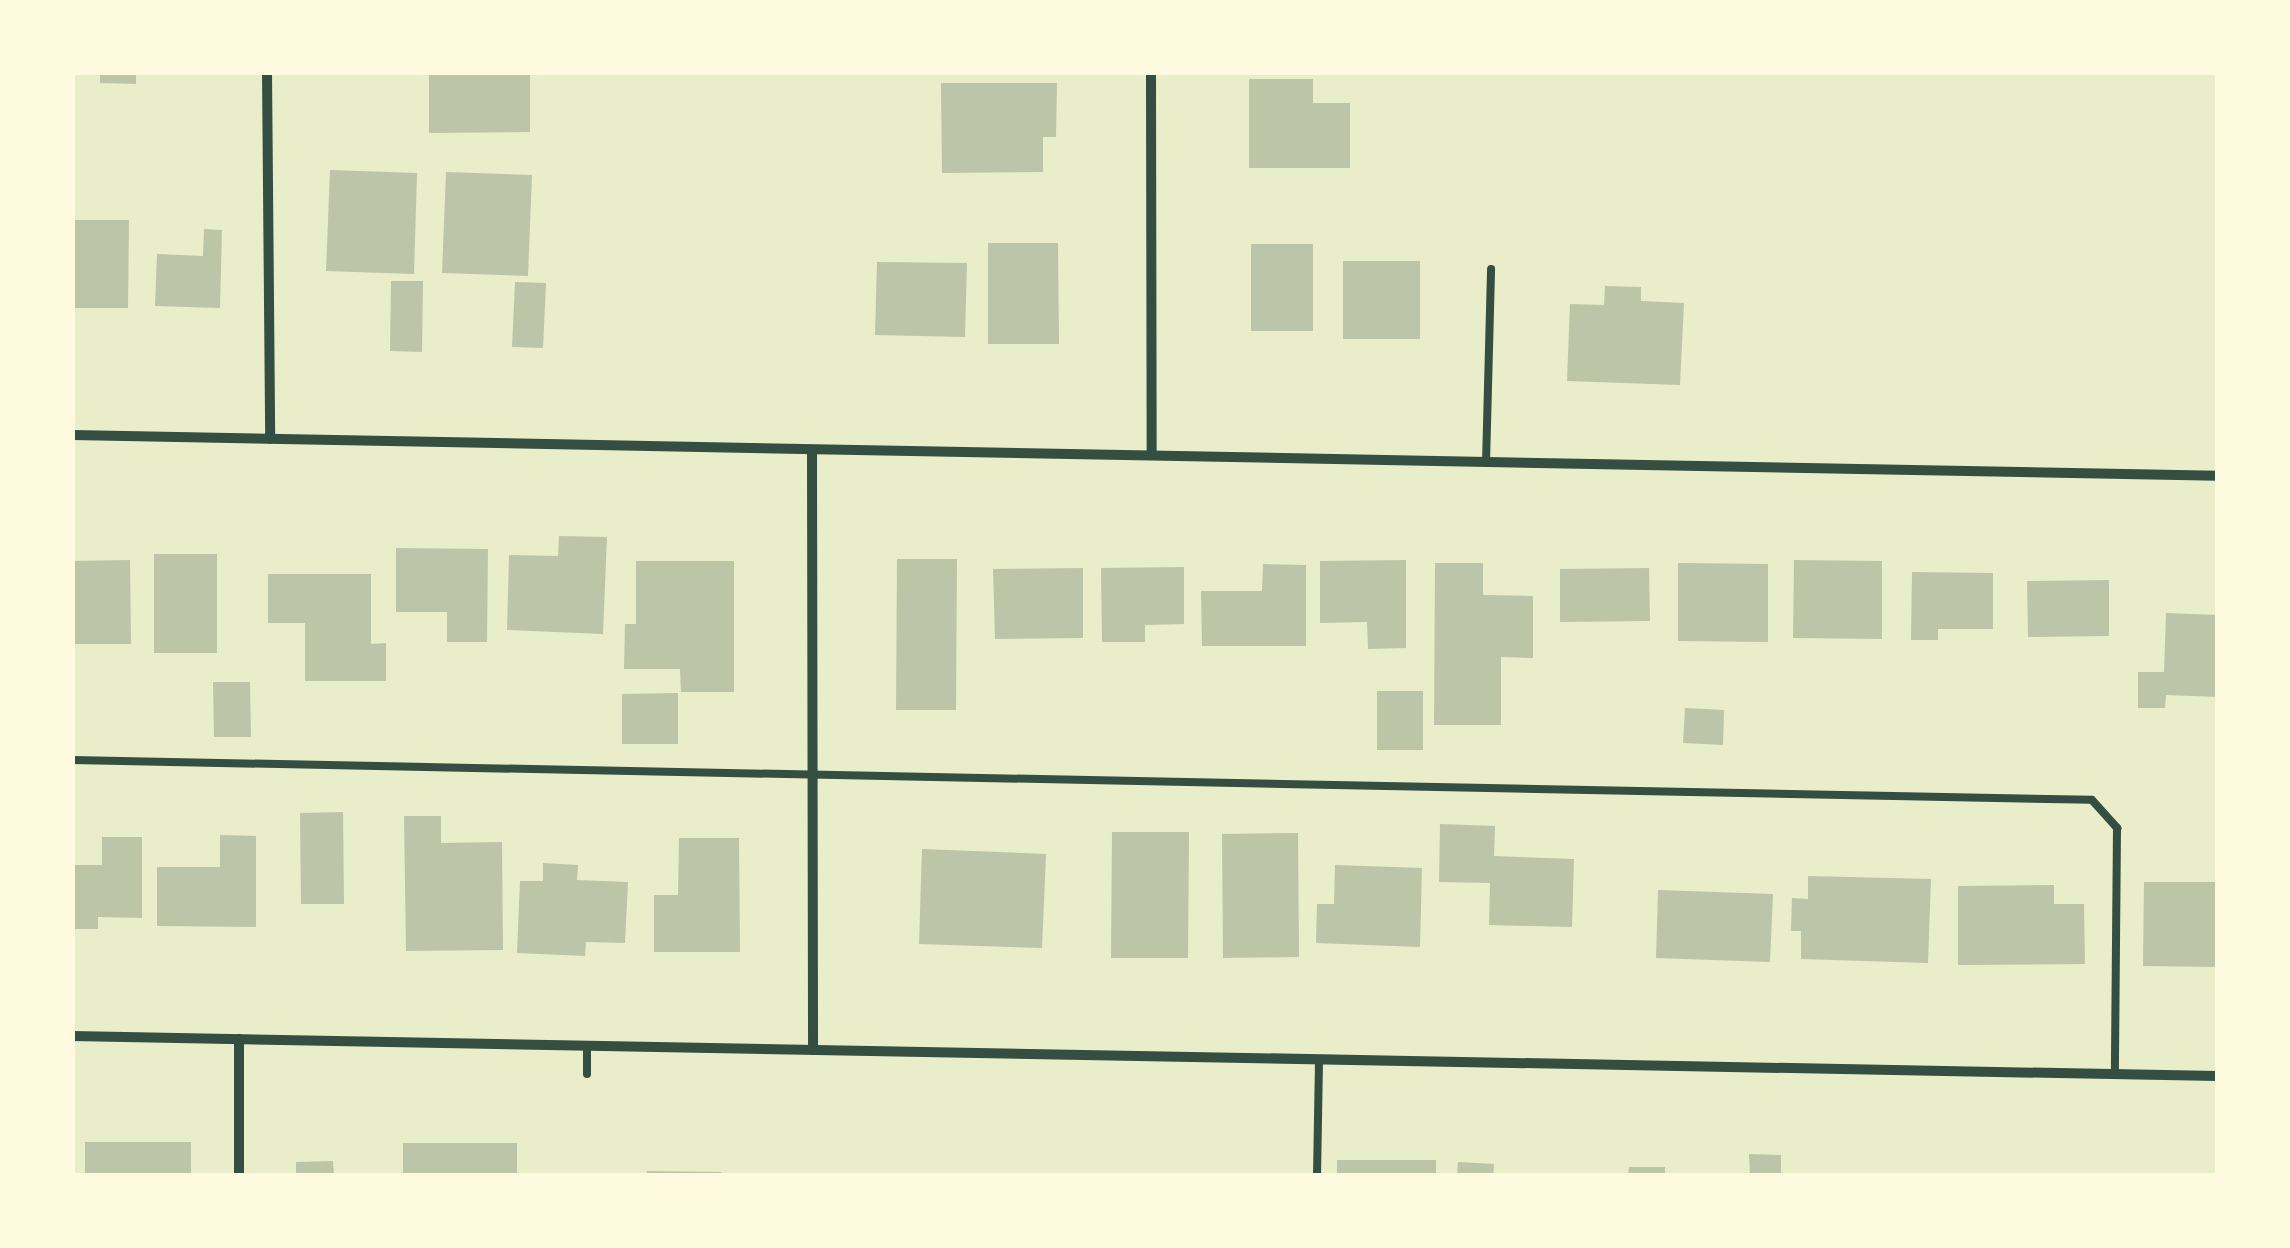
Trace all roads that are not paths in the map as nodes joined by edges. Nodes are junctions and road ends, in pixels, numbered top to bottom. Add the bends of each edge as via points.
1 (267, 72) edge
2 (1151, 72) edge
3 (1491, 268) dead end
4 (72, 436) edge
5 (270, 440) junction
6 (812, 450) junction
7 (1152, 454) junction
8 (1486, 463) junction
9 (2218, 476) edge
10 (72, 760) edge
11 (812, 772) junction
12 (72, 1036) edge
13 (239, 1039) junction
14 (587, 1046) junction
15 (812, 1050) junction
16 (1319, 1059) junction
17 (587, 1074) dead end
18 (2115, 1075) junction
19 (2218, 1076) edge
20 (239, 1176) edge
21 (1317, 1176) edge

1 - 5 street
2 - 7 street
3 - 8 lane
4 - 5 street
5 - 6 street
6 - 7 street
6 - 11 street
7 - 8 street
8 - 9 street
10 - 11 lane
11 - 15 street
11 - 18 lane via 2092,800 2117,828
12 - 13 street
13 - 14 street
13 - 20 street
14 - 15 street
14 - 17 lane
15 - 16 street
16 - 18 street
16 - 21 lane
18 - 19 street

